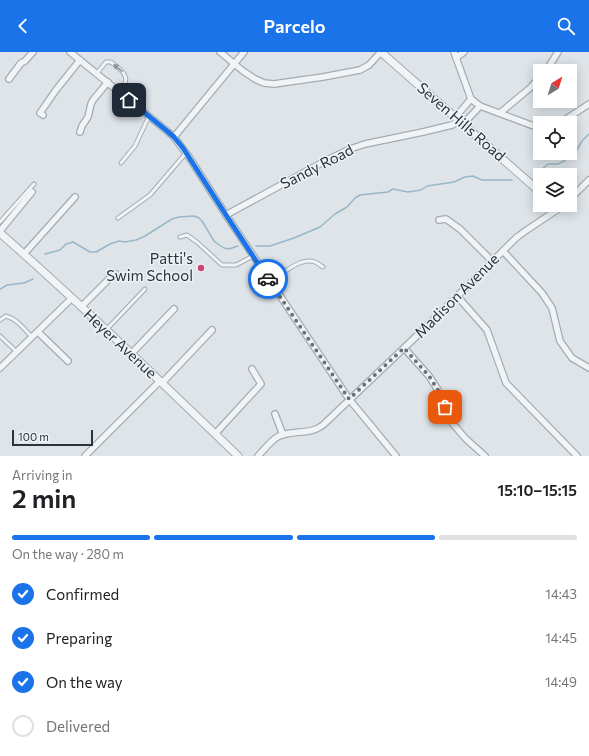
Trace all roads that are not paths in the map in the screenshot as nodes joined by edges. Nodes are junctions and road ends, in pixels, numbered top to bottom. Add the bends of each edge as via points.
1 (33, 52) edge
2 (70, 52) edge
3 (220, 52) edge
4 (244, 52) edge
5 (381, 52) edge
6 (454, 52) edge
7 (464, 52) edge
8 (558, 52) edge
9 (456, 58) junction
10 (80, 60) junction
11 (235, 64) junction
12 (550, 64) edge
13 (97, 73) junction
14 (9, 79) dead end
15 (108, 82) junction
16 (533, 85) edge
17 (119, 92) junction
18 (472, 99) junction
19 (589, 104) edge
20 (480, 106) junction
21 (500, 113) junction
22 (43, 115) dead end
23 (149, 116) junction
24 (571, 116) edge
25 (459, 121) junction
26 (533, 125) edge
27 (80, 132) dead end
28 (174, 137) junction
29 (186, 153) junction
30 (121, 163) dead end
31 (589, 180) edge
32 (34, 184) dead end
33 (533, 186) edge
34 (32, 192) dead end
35 (577, 192) edge
36 (75, 197) dead end
37 (552, 212) edge
38 (226, 215) junction
39 (118, 218) dead end
40 (439, 220) dead end
41 (0, 222) edge
42 (0, 234) edge
43 (180, 237) dead end
44 (503, 251) junction
45 (24, 254) junction
46 (253, 256) junction
47 (492, 261) junction
48 (323, 267) dead end
49 (116, 274) dead end
50 (271, 282) junction
51 (145, 288) dead end
52 (457, 296) junction
53 (72, 298) junction
54 (81, 307) junction
55 (174, 309) dead end
56 (0, 320) edge
57 (106, 330) junction
58 (212, 330) dead end
59 (38, 332) junction
60 (0, 336) edge
61 (32, 337) junction
62 (404, 348) junction
63 (17, 352) junction
64 (131, 354) junction
65 (68, 360) dead end
66 (0, 368) edge
67 (589, 368) edge
68 (252, 370) dead end
69 (161, 382) junction
70 (349, 399) junction
71 (275, 414) dead end
72 (215, 434) junction
73 (282, 435) junction
74 (234, 455) edge
75 (85, 456) edge
76 (258, 456) edge
77 (396, 456) edge
78 (485, 456) edge
79 (577, 456) edge

1 - 14 street
2 - 10 street
3 - 11 street
4 - 11 street
5 - 11 street via 369,65 360,70 268,84 249,76
5 - 25 street, Seven Hills Road
6 - 9 street
7 - 9 street
8 - 12 street
9 - 18 street
10 - 13 street
10 - 22 street via 40,113
11 - 28 street
13 - 15 street
17 -> 13 lane via 125,83 125,74 111,62 106,62
15 - 17 street
15 - 27 street via 93,100
16 - 21 street
17 - 23 street
18 - 20 street
18 - 25 street via 459,113
19 - 24 street
20 - 21 street
20 - 25 street, Sandy Road via 467,120
21 - 26 street
23 - 28 street
23 - 30 lane via 135,146
25 - 33 street, Seven Hills Road
25 - 38 street, Sandy Road via 437,129 350,149
28 - 29 street
29 - 38 street
29 - 39 lane via 150,195
31 - 35 street
32 - 41 lane
34 - 42 street
36 - 45 street
37 - 44 street, Madison Avenue via 525,231
38 - 46 street
40 - 47 street via 446,219 454,224
42 - 45 street, Heyer Avenue
43 - 46 lane via 187,236 198,243 222,265 236,265
44 - 47 street, Madison Avenue
44 - 67 street via 542,293 552,308 560,341 572,358
45 - 53 street, Heyer Avenue
46 - 50 street
47 - 52 street, Madison Avenue
48 - 50 lane via 316,262 308,261 290,268
49 - 54 street
50 - 70 street
51 - 57 lane
52 - 62 street, Madison Avenue
52 - 79 street via 487,330 506,383
53 - 54 street, Heyer Avenue
53 - 59 street
54 - 57 street, Heyer Avenue
55 - 64 street
56 - 61 lane via 9,316
57 - 64 street, Heyer Avenue
58 - 69 street
59 - 61 street
59 - 65 street
60 - 63 lane
61 - 63 street
62 - 70 street, Madison Avenue
62 - 78 street via 429,376 453,424
63 - 66 street
64 - 69 street, Heyer Avenue
68 - 72 street via 261,384
69 - 72 street, Heyer Avenue
69 - 75 street
70 - 73 street, Madison Avenue via 320,427
70 - 77 street
71 - 73 street
72 - 74 street, Heyer Avenue
73 - 76 street, Madison Avenue

